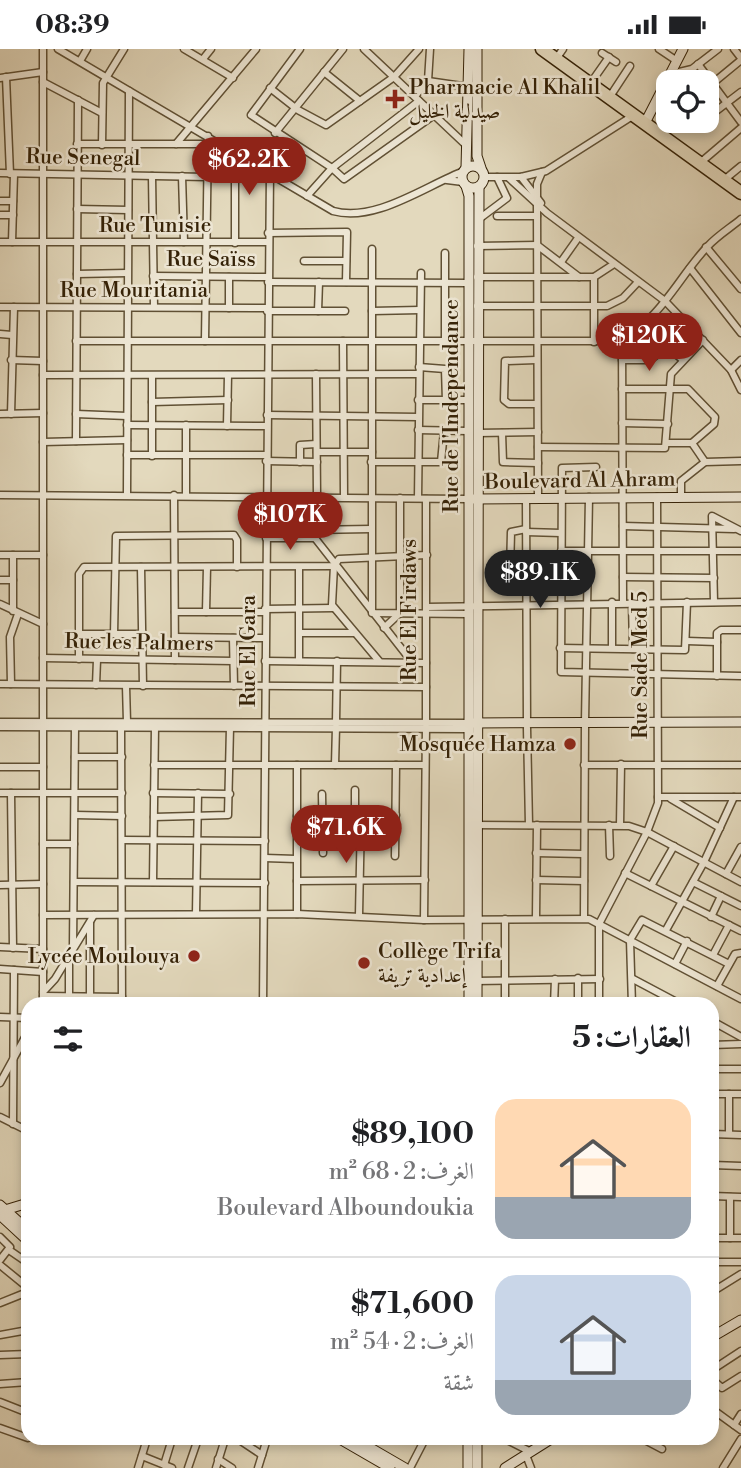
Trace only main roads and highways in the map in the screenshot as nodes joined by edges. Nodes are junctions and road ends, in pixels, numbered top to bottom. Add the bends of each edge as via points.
1 (469, 49) edge
2 (477, 49) edge
3 (542, 49) edge
4 (683, 49) edge
5 (559, 54) edge
6 (639, 119) junction
7 (465, 169) junction
8 (483, 172) junction
9 (464, 184) junction
10 (479, 187) junction
11 (741, 193) edge
12 (473, 343) junction
13 (473, 432) junction
14 (741, 497) edge
15 (473, 499) junction
16 (741, 725) edge
17 (472, 726) junction
18 (473, 981) junction
19 (470, 997) edge
20 (476, 997) edge
21 (21, 1206) edge
22 (1, 1213) edge
23 (21, 1226) edge
24 (21, 1234) edge
25 (741, 1320) edge
26 (719, 1333) edge
27 (351, 1445) edge
28 (366, 1445) edge
29 (468, 1445) edge
30 (477, 1445) edge
31 (542, 1445) edge
32 (390, 1468) edge
33 (408, 1468) edge
34 (468, 1468) edge
35 (477, 1468) edge
36 (505, 1468) edge

1 - 7 main road
2 - 8 main road via 477,156
3 - 5 highway
4 - 6 main road
5 - 6 highway via 590,84
6 - 11 highway
7 - 8 main road via 473,166
7 - 9 main road, Rue de l'Independance
8 - 10 main road
9 - 10 main road
9 - 12 main road, Rue de l'Independance via 469,196
10 - 12 main road, Rue de l'Independance
12 - 13 main road, Rue de l'Independance
12 - 13 main road, Rue de l'Independance via 468,400
13 - 15 main road, Rue de l'Independance
14 - 15 main road, Boulevard Al Ahram
15 - 17 main road, Rue de l'Independance
16 - 17 main road
17 - 18 main road, Rue de l'Independance
18 - 19 main road, Rue de l'Independance
18 - 20 main road, Rue de l'Independance
21 - 22 main road
22 - 23 main road
22 - 24 main road
25 - 26 main road
27 - 32 main road
28 - 33 main road
29 - 34 main road
30 - 35 main road
31 - 36 main road

